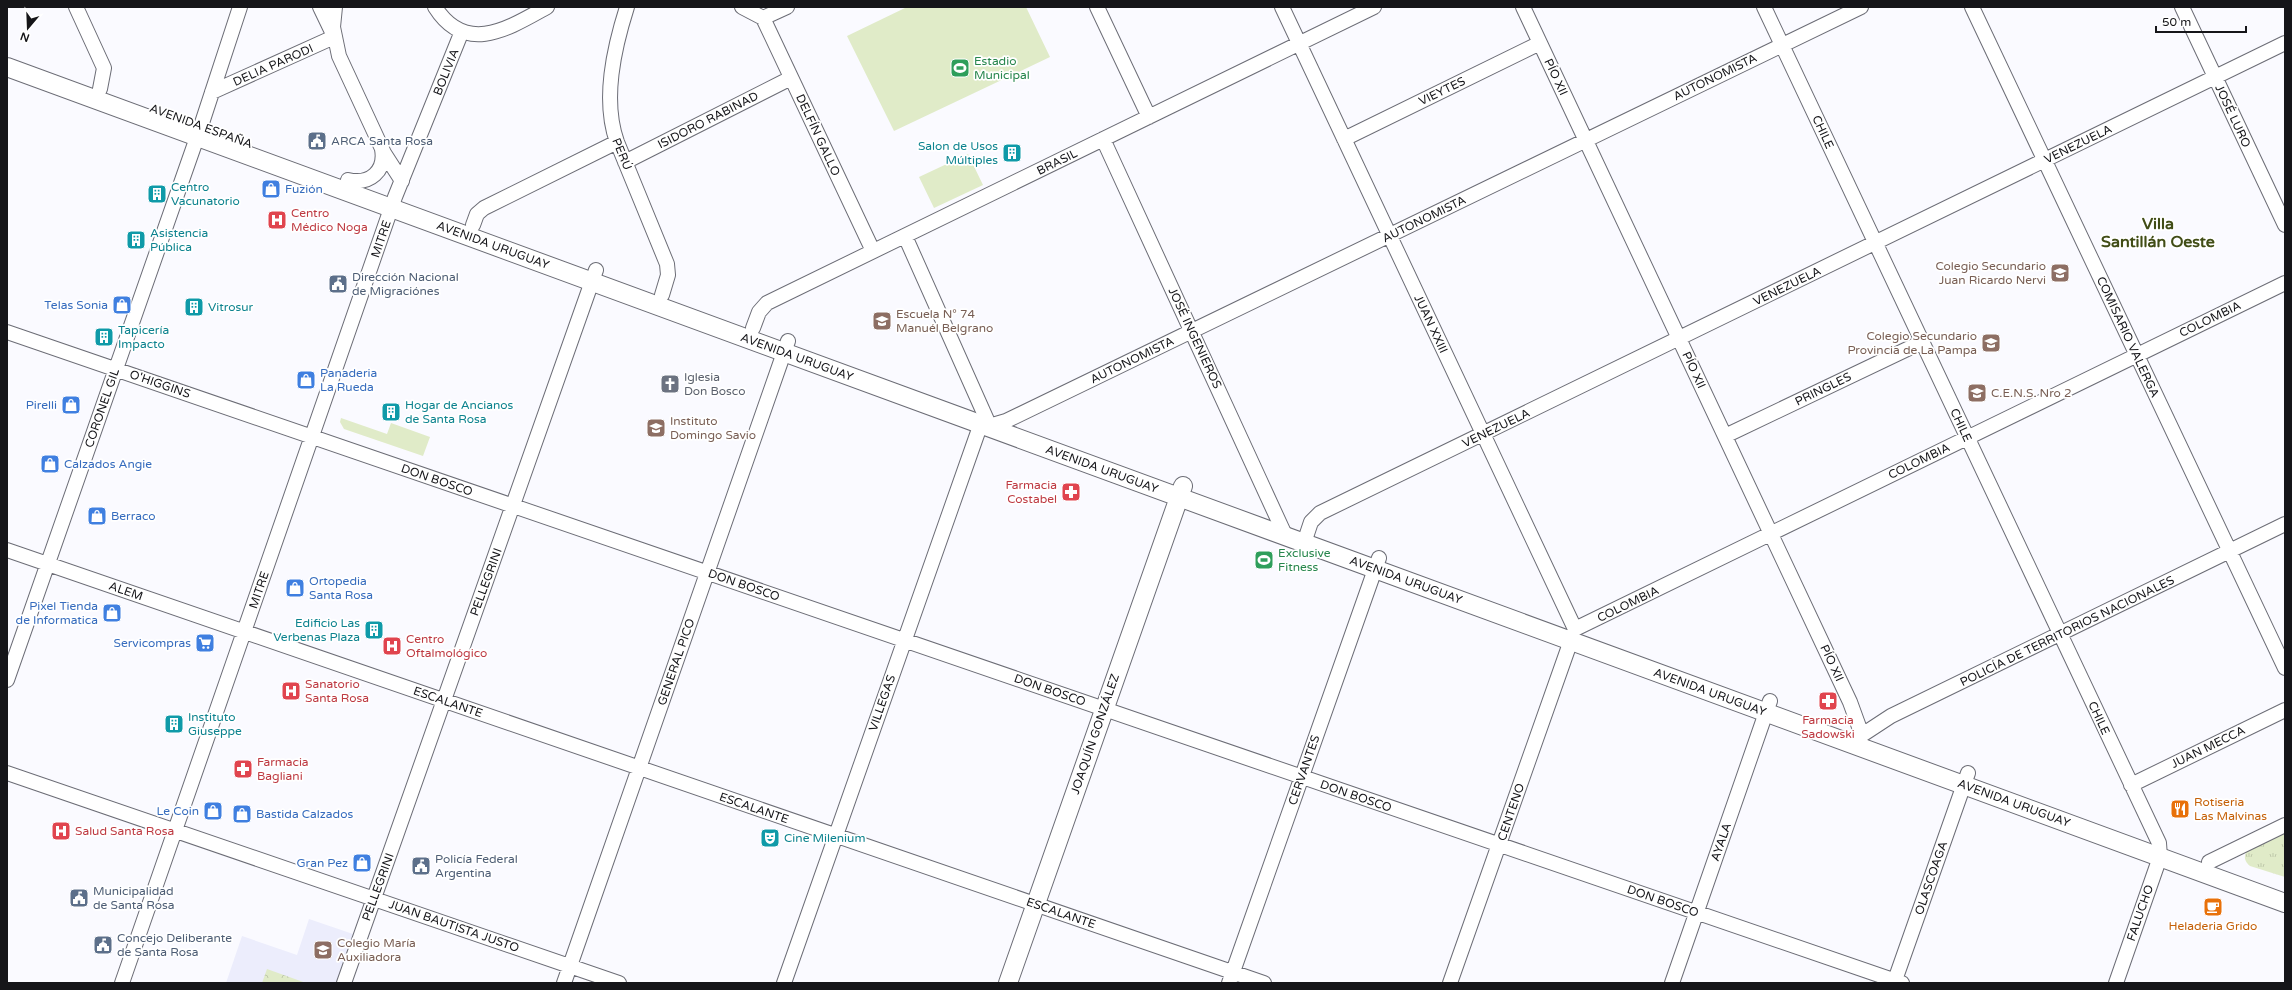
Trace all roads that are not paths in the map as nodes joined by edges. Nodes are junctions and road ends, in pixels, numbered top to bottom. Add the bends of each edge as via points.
1 (76, 7) edge
2 (240, 7) edge
3 (320, 7) edge
4 (335, 7) edge
5 (435, 7) edge
6 (547, 7) edge
7 (627, 7) edge
8 (742, 7) edge
9 (787, 7) edge
10 (1096, 7) edge
11 (1282, 7) edge
12 (1374, 7) edge
13 (1523, 7) edge
14 (1764, 7) edge
15 (1861, 7) edge
16 (1972, 7) edge
17 (2182, 7) edge
18 (763, 18) junction
19 (462, 31) junction
20 (334, 37) junction
21 (2285, 43) edge
22 (1299, 44) junction
23 (1540, 44) junction
24 (1782, 45) junction
25 (7, 55) edge
26 (7, 67) edge
27 (2215, 77) junction
28 (791, 78) junction
29 (100, 89) junction
30 (70, 91) junction
31 (212, 92) junction
32 (1149, 117) junction
33 (199, 131) junction
34 (1103, 139) junction
35 (1344, 139) junction
36 (1586, 140) junction
37 (617, 142) junction
38 (382, 148) junction
39 (2044, 160) junction
40 (625, 162) junction
41 (348, 180) junction
42 (402, 180) junction
43 (394, 202) junction
44 (473, 225) junction
45 (2285, 225) edge
46 (1390, 235) junction
47 (905, 236) junction
48 (1875, 243) junction
49 (873, 252) junction
50 (594, 276) junction
51 (2285, 283) edge
52 (662, 295) junction
53 (632, 296) junction
54 (753, 328) junction
55 (1192, 331) junction
56 (7, 332) edge
57 (1679, 338) junction
58 (1922, 342) junction
59 (786, 347) junction
60 (2137, 355) junction
61 (116, 369) junction
62 (984, 419) junction
63 (1006, 421) junction
64 (1483, 434) junction
65 (1725, 436) junction
66 (312, 437) junction
67 (1967, 438) junction
68 (1181, 491) junction
69 (513, 506) junction
70 (2285, 524) edge
71 (1283, 529) junction
72 (1771, 534) junction
73 (1306, 537) junction
74 (7, 550) edge
75 (2230, 551) junction
76 (1377, 563) junction
77 (47, 564) junction
78 (707, 572) junction
79 (244, 632) junction
80 (2060, 634) junction
81 (1573, 635) junction
82 (904, 640) junction
83 (2285, 668) edge
84 (7, 680) edge
85 (444, 701) junction
86 (1768, 707) junction
87 (1104, 709) junction
88 (2285, 710) edge
89 (1860, 740) junction
90 (639, 768) junction
91 (7, 773) edge
92 (1302, 777) junction
93 (1966, 779) junction
94 (2131, 785) junction
95 (2285, 825) edge
96 (175, 831) junction
97 (836, 835) junction
98 (1499, 845) junction
99 (2159, 850) junction
100 (2209, 862) junction
101 (2285, 890) edge
102 (374, 899) junction
103 (2285, 903) edge
104 (1035, 904) junction
105 (1696, 913) junction
106 (570, 966) junction
107 (1231, 978) edge
108 (1897, 982) edge
109 (122, 983) edge
110 (344, 983) edge
111 (564, 983) edge
112 (619, 983) edge
113 (784, 983) edge
114 (1008, 983) edge
115 (1264, 983) edge
116 (1450, 983) edge
117 (1672, 983) edge
118 (2116, 983) edge

1 - 29 street via 104,66 105,72
2 - 31 street, CORONEL GIL
3 - 20 street
4 - 20 street
5 - 19 street via 446,20
6 - 19 street via 496,33 479,35
7 - 37 street, PERÚ via 617,46 611,87 612,123
8 - 18 street
9 - 18 street
10 - 32 street
11 - 22 street, JUAN XXIII
12 - 22 street, BRASIL
13 - 23 street, PÍO XII
14 - 24 street, CHILE
15 - 24 street, AUTONOMISTA
16 - 39 street, COMISARIO VALERGA
17 - 27 street, JOSÉ LURO
18 - 28 street, DELFÍN GALLO
19 - 42 street, BOLIVIA
20 - 31 street, DELIA PARODI
20 - 38 street via 340,60
21 - 27 street, VENEZUELA
22 - 32 street, BRASIL
22 - 35 street, JUAN XXIII
23 - 35 street, VIEYTES
23 - 36 street, PÍO XII
24 - 36 street, AUTONOMISTA
24 - 48 street, CHILE
25 - 29 main road, AVENIDA ESPAÑA
26 - 30 main road, AVENIDA ESPAÑA
27 - 39 street, VENEZUELA
27 - 45 street, JOSÉ LURO
28 - 40 street, ISIDORO RABINAD
28 - 49 street, DELFÍN GALLO
29 - 30 main road via 94,94
29 - 33 main road, AVENIDA ESPAÑA
30 - 33 main road, AVENIDA ESPAÑA
31 - 33 street, CORONEL GIL
32 - 34 street, BRASIL
33 - 41 main road, AVENIDA ESPAÑA
33 - 43 main road, AVENIDA ESPAÑA
33 - 61 street, CORONEL GIL
34 - 47 street, BRASIL
34 - 55 street, JOSÉ INGENIEROS
35 - 46 street, JUAN XXIII
36 - 46 street, AUTONOMISTA
36 - 57 street, PÍO XII
37 - 40 street, PERÚ
37 - 44 street via 484,208 477,214
38 - 41 street via 382,165 374,176 364,181
38 - 42 street
39 - 48 street, VENEZUELA
39 - 60 street, COMISARIO VALERGA
40 - 52 street, PERÚ via 667,264 668,276
41 - 43 main road, AVENIDA ESPAÑA
42 - 43 street, BOLIVIA
43 - 44 main road, AVENIDA URUGUAY
43 - 50 main road, AVENIDA URUGUAY
43 - 66 street, MITRE
44 - 50 main road, AVENIDA URUGUAY
46 - 55 street, AUTONOMISTA
46 - 64 street, JUAN XXIII
47 - 49 street, BRASIL
47 - 62 street
48 - 57 street, VENEZUELA
48 - 58 street, CHILE
49 - 54 street, BRASIL via 767,303 759,312
50 - 52 main road, AVENIDA URUGUAY
50 - 53 main road, AVENIDA URUGUAY
50 - 69 street, PELLEGRINI
51 - 60 street, COLOMBIA
52 - 53 main road via 656,300
52 - 54 main road, AVENIDA URUGUAY
53 - 59 main road, AVENIDA URUGUAY
54 - 59 main road, AVENIDA URUGUAY
55 - 63 street, AUTONOMISTA
55 - 71 street, JOSÉ INGENIEROS
56 - 61 street, O'HIGGINS
57 - 64 street, VENEZUELA
57 - 65 street, PÍO XII
58 - 65 street, PRINGLES
58 - 67 street, CHILE
59 - 62 main road, AVENIDA URUGUAY
59 - 78 street, GENERAL PICO
60 - 67 street, COLOMBIA
60 - 75 street, COMISARIO VALERGA
61 - 66 street, O'HIGGINS
61 - 77 street, CORONEL GIL
62 - 63 main road, AVENIDA URUGUAY
62 - 68 main road, AVENIDA URUGUAY
62 - 82 street, VILLEGAS via 975,435
63 - 68 main road, AVENIDA URUGUAY
64 - 73 street, VENEZUELA via 1320,513 1313,520
64 - 81 street, JUAN XXIII
65 - 72 street, PÍO XII
66 - 69 street, DON BOSCO
66 - 79 street, MITRE
67 - 72 street, COLOMBIA
67 - 80 street, CHILE
68 - 71 main road, AVENIDA URUGUAY
68 - 87 main road, JOAQUÍN GONZÁLEZ
69 - 78 street, DON BOSCO
69 - 85 street, PELLEGRINI
70 - 75 street, POLICÍA DE TERRITORIOS NACIONALES
71 - 73 main road, AVENIDA URUGUAY
72 - 81 street, COLOMBIA
72 - 89 street, PÍO XII via 1850,702
73 - 76 main road, AVENIDA URUGUAY
74 - 77 street, ALEM
75 - 80 street, POLICÍA DE TERRITORIOS NACIONALES
75 - 83 street, COMISARIO VALERGA
76 - 81 main road, AVENIDA URUGUAY
76 - 92 street, CERVANTES
77 - 79 street, ALEM
77 - 84 street, CORONEL GIL
78 - 82 street, DON BOSCO
78 - 90 street, GENERAL PICO
79 - 85 street, ESCALANTE
79 - 96 street, MITRE
80 - 89 street, POLICÍA DE TERRITORIOS NACIONALES via 1891,716
80 - 94 street, CHILE
81 - 86 main road, AVENIDA URUGUAY
81 - 98 street, CENTENO
82 - 87 street, DON BOSCO
82 - 97 street, VILLEGAS
85 - 90 street, ESCALANTE
85 - 102 street, PELLEGRINI
86 - 89 main road, AVENIDA URUGUAY
86 - 105 street, AYALA
87 - 92 street, DON BOSCO
87 - 104 main road, JOAQUÍN GONZÁLEZ
88 - 94 street, JUAN MECCA
89 - 93 main road, AVENIDA URUGUAY
90 - 97 street, ESCALANTE
90 - 106 street, GENERAL PICO
91 - 96 street, JUAN BAUTISTA JUSTO
92 - 98 street, DON BOSCO
92 - 107 street, CERVANTES
93 - 99 main road, AVENIDA URUGUAY
93 - 108 street, OLASCOAGA
94 - 99 street, CHILE
95 - 100 street
96 - 102 street, JUAN BAUTISTA JUSTO
96 - 109 street, MITRE
97 - 104 street, ESCALANTE
97 - 113 street, VILLEGAS
98 - 105 street, DON BOSCO
98 - 116 street, CENTENO
99 - 100 main road, AVENIDA URUGUAY
99 - 103 main road, AVENIDA URUGUAY
99 - 118 street, FALUCHO
100 - 101 main road, AVENIDA URUGUAY
102 - 106 street, JUAN BAUTISTA JUSTO
102 - 110 street, PELLEGRINI
104 - 107 street, ESCALANTE
104 - 114 main road, JOAQUÍN GONZÁLEZ
105 - 108 street, DON BOSCO
105 - 117 street, AYALA
106 - 111 street, GENERAL PICO
106 - 112 street, JUAN BAUTISTA JUSTO
107 - 115 street, ESCALANTE

